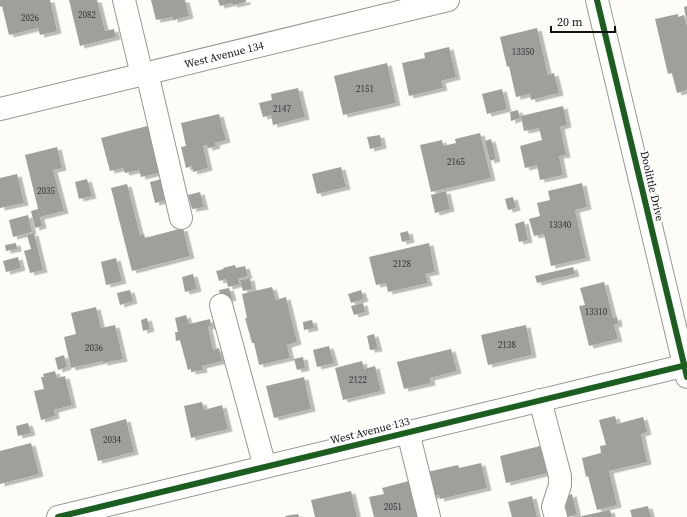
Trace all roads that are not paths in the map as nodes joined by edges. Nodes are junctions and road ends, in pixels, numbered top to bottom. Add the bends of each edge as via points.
1 (124, 0) edge
2 (448, 0) edge
3 (597, 0) edge
4 (145, 74) junction
5 (0, 109) edge
6 (181, 218) dead end
7 (221, 305) dead end
8 (686, 369) edge
9 (540, 400) junction
10 (408, 432) junction
11 (265, 467) junction
12 (58, 517) edge
13 (429, 517) edge
14 (556, 517) edge

1 - 4 street
2 - 4 street, West Avenue 134
3 - 8 street, Doolittle Drive
4 - 5 street, West Avenue 134
4 - 6 street
7 - 11 street
8 - 9 street, West Avenue 133
9 - 10 street, West Avenue 133
9 - 14 street via 560,476 554,507
10 - 11 street, West Avenue 133
10 - 13 street
11 - 12 street, West Avenue 133

